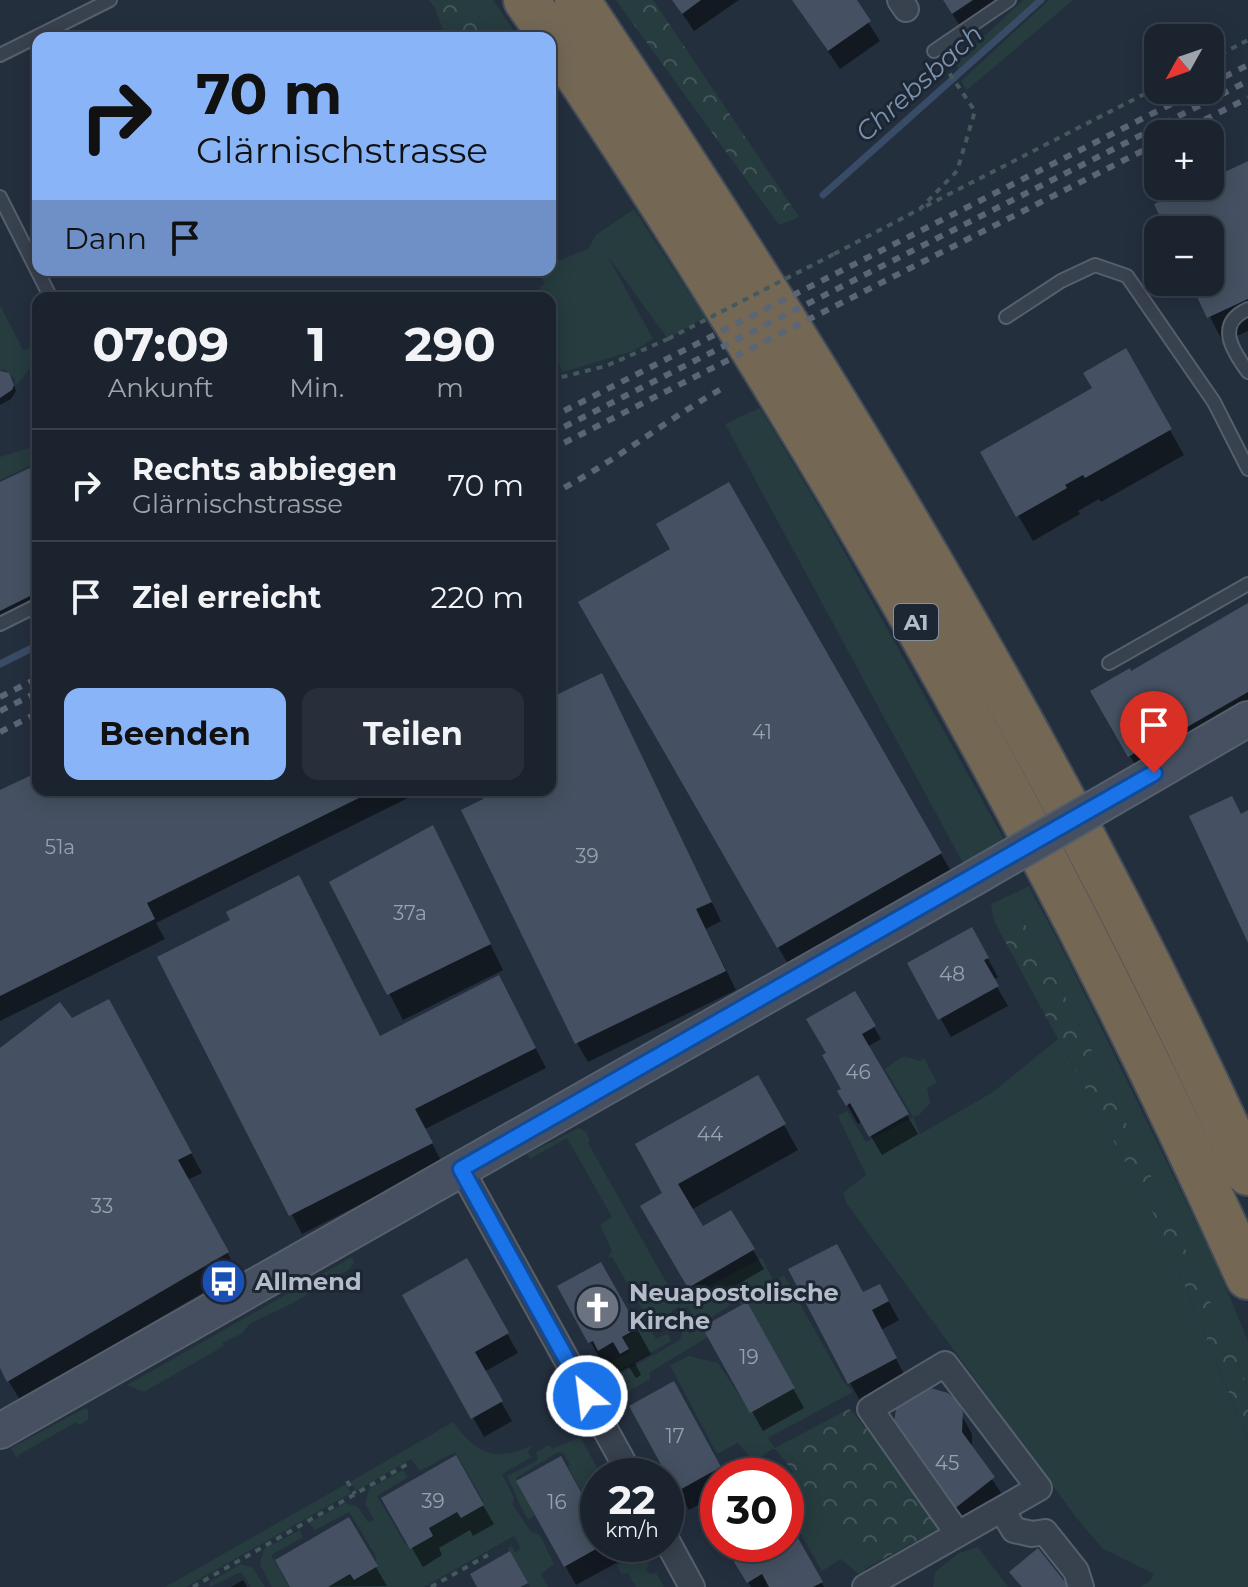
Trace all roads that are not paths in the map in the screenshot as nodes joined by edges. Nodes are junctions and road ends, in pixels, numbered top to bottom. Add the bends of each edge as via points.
1 (110, 0) edge
2 (526, 0) edge
3 (577, 0) edge
4 (1009, 0) edge
5 (46, 32) edge
6 (547, 32) edge
7 (32, 39) edge
8 (556, 45) edge
9 (934, 51) dead end
10 (0, 55) edge
11 (0, 197) edge
12 (32, 260) edge
13 (1248, 309) edge
14 (1006, 317) dead end
15 (1248, 372) edge
16 (1248, 469) edge
17 (1248, 584) edge
18 (32, 608) edge
19 (0, 624) edge
20 (1109, 663) dead end
21 (1248, 719) edge
22 (461, 1169) junction
23 (1248, 1173) edge
24 (1248, 1277) edge
25 (0, 1431) edge
26 (621, 1458) edge
27 (1002, 1510) junction
28 (958, 1534) junction
29 (678, 1562) edge
30 (907, 1577) edge
31 (692, 1587) edge
32 (865, 1587) edge
33 (1081, 1587) edge

1 - 5 lane
2 - 6 highway, A1
3 - 23 highway, A1 via 751,265 941,580 1121,912
4 - 9 lane
7 - 10 lane
8 - 24 highway, A1 via 703,268 912,615 1039,846
11 - 12 lane
13 - 15 lane via 1230,324 1229,337
14 - 16 lane via 1095,265 1127,276 1214,402
17 - 20 lane
18 - 19 lane
21 - 22 street, bridge
22 - 25 street
22 - 26 street
27 - 28 street
27 - 28 street via 1039,1488 945,1364 870,1409
27 - 33 street via 1014,1530 1045,1532 1076,1571
28 - 30 street
29 - 31 street
30 - 32 street

